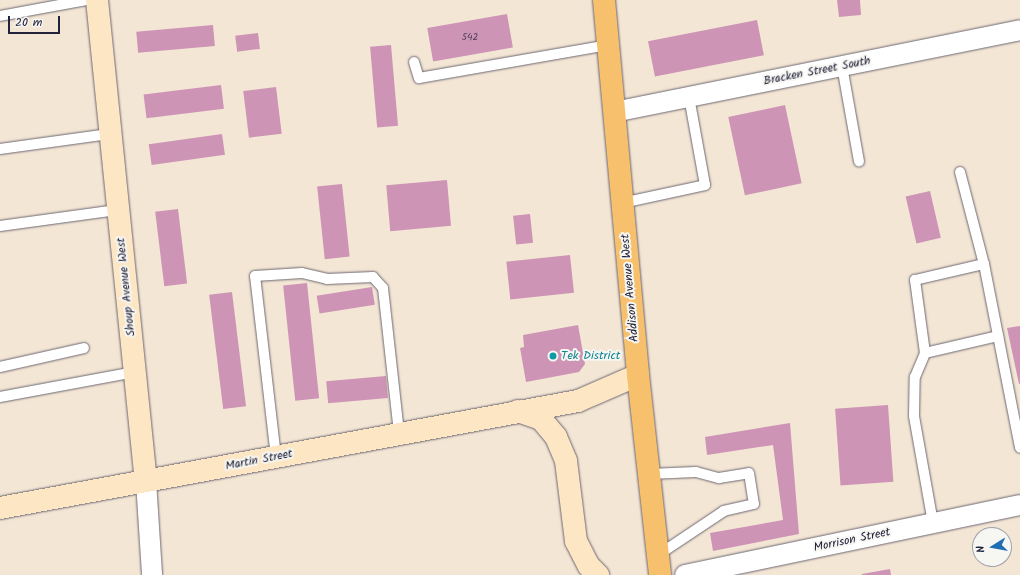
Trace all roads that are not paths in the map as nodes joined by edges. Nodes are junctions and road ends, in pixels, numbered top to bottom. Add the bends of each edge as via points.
1 (86, 0) edge
2 (97, 0) edge
3 (604, 0) edge
4 (0, 16) edge
5 (1020, 30) edge
6 (608, 45) junction
7 (414, 62) dead end
8 (842, 66) junction
9 (689, 97) junction
10 (614, 112) junction
11 (109, 134) junction
12 (0, 148) edge
13 (859, 161) dead end
14 (960, 172) dead end
15 (622, 203) junction
16 (117, 210) junction
17 (0, 226) edge
18 (984, 264) junction
19 (998, 336) junction
20 (84, 348) dead end
21 (925, 354) junction
22 (0, 366) edge
23 (135, 372) junction
24 (638, 375) junction
25 (0, 397) edge
26 (518, 411) junction
27 (399, 434) junction
28 (1020, 447) edge
29 (276, 457) junction
30 (649, 474) junction
31 (146, 481) junction
32 (1020, 505) edge
33 (0, 508) edge
34 (933, 523) junction
35 (659, 565) edge
36 (152, 575) edge
37 (598, 575) edge
38 (685, 575) edge

1 - 4 lane
2 - 11 street, Shoup Avenue West
3 - 6 main road, Addison Avenue West
5 - 8 street, Bracken Street South
6 - 7 lane via 419,78
6 - 10 main road, Addison Avenue West
8 - 9 street, Bracken Street South
8 - 13 lane
9 - 10 street, Bracken Street South
9 - 15 lane via 705,185
10 - 15 main road, Addison Avenue West
11 - 12 lane
11 - 16 street, Shoup Avenue West
14 - 18 lane
15 - 24 main road, Addison Avenue West
16 - 17 lane
16 - 23 street, Shoup Avenue West
18 - 19 lane
18 - 21 lane via 915,280
19 - 21 lane
19 - 28 lane
20 - 22 lane
21 - 34 lane via 915,377 914,416
23 - 25 lane
23 - 31 street, Shoup Avenue West
24 - 26 street, Martin Street via 578,400
24 - 30 main road, Addison Avenue West
26 - 27 street, Martin Street
26 - 37 street via 541,419 556,437 566,461 576,541 589,566
27 - 29 street, Martin Street
27 - 29 lane via 383,288 374,277 328,279 302,273 255,276
29 - 31 street, Martin Street
30 - 35 main road, Addison Avenue West
30 - 35 lane via 696,472 719,478 749,473 754,504 724,511
31 - 33 street, Martin Street
31 - 36 street, Shoup Avenue West
32 - 34 street, Morrison Street
34 - 38 street, Morrison Street

